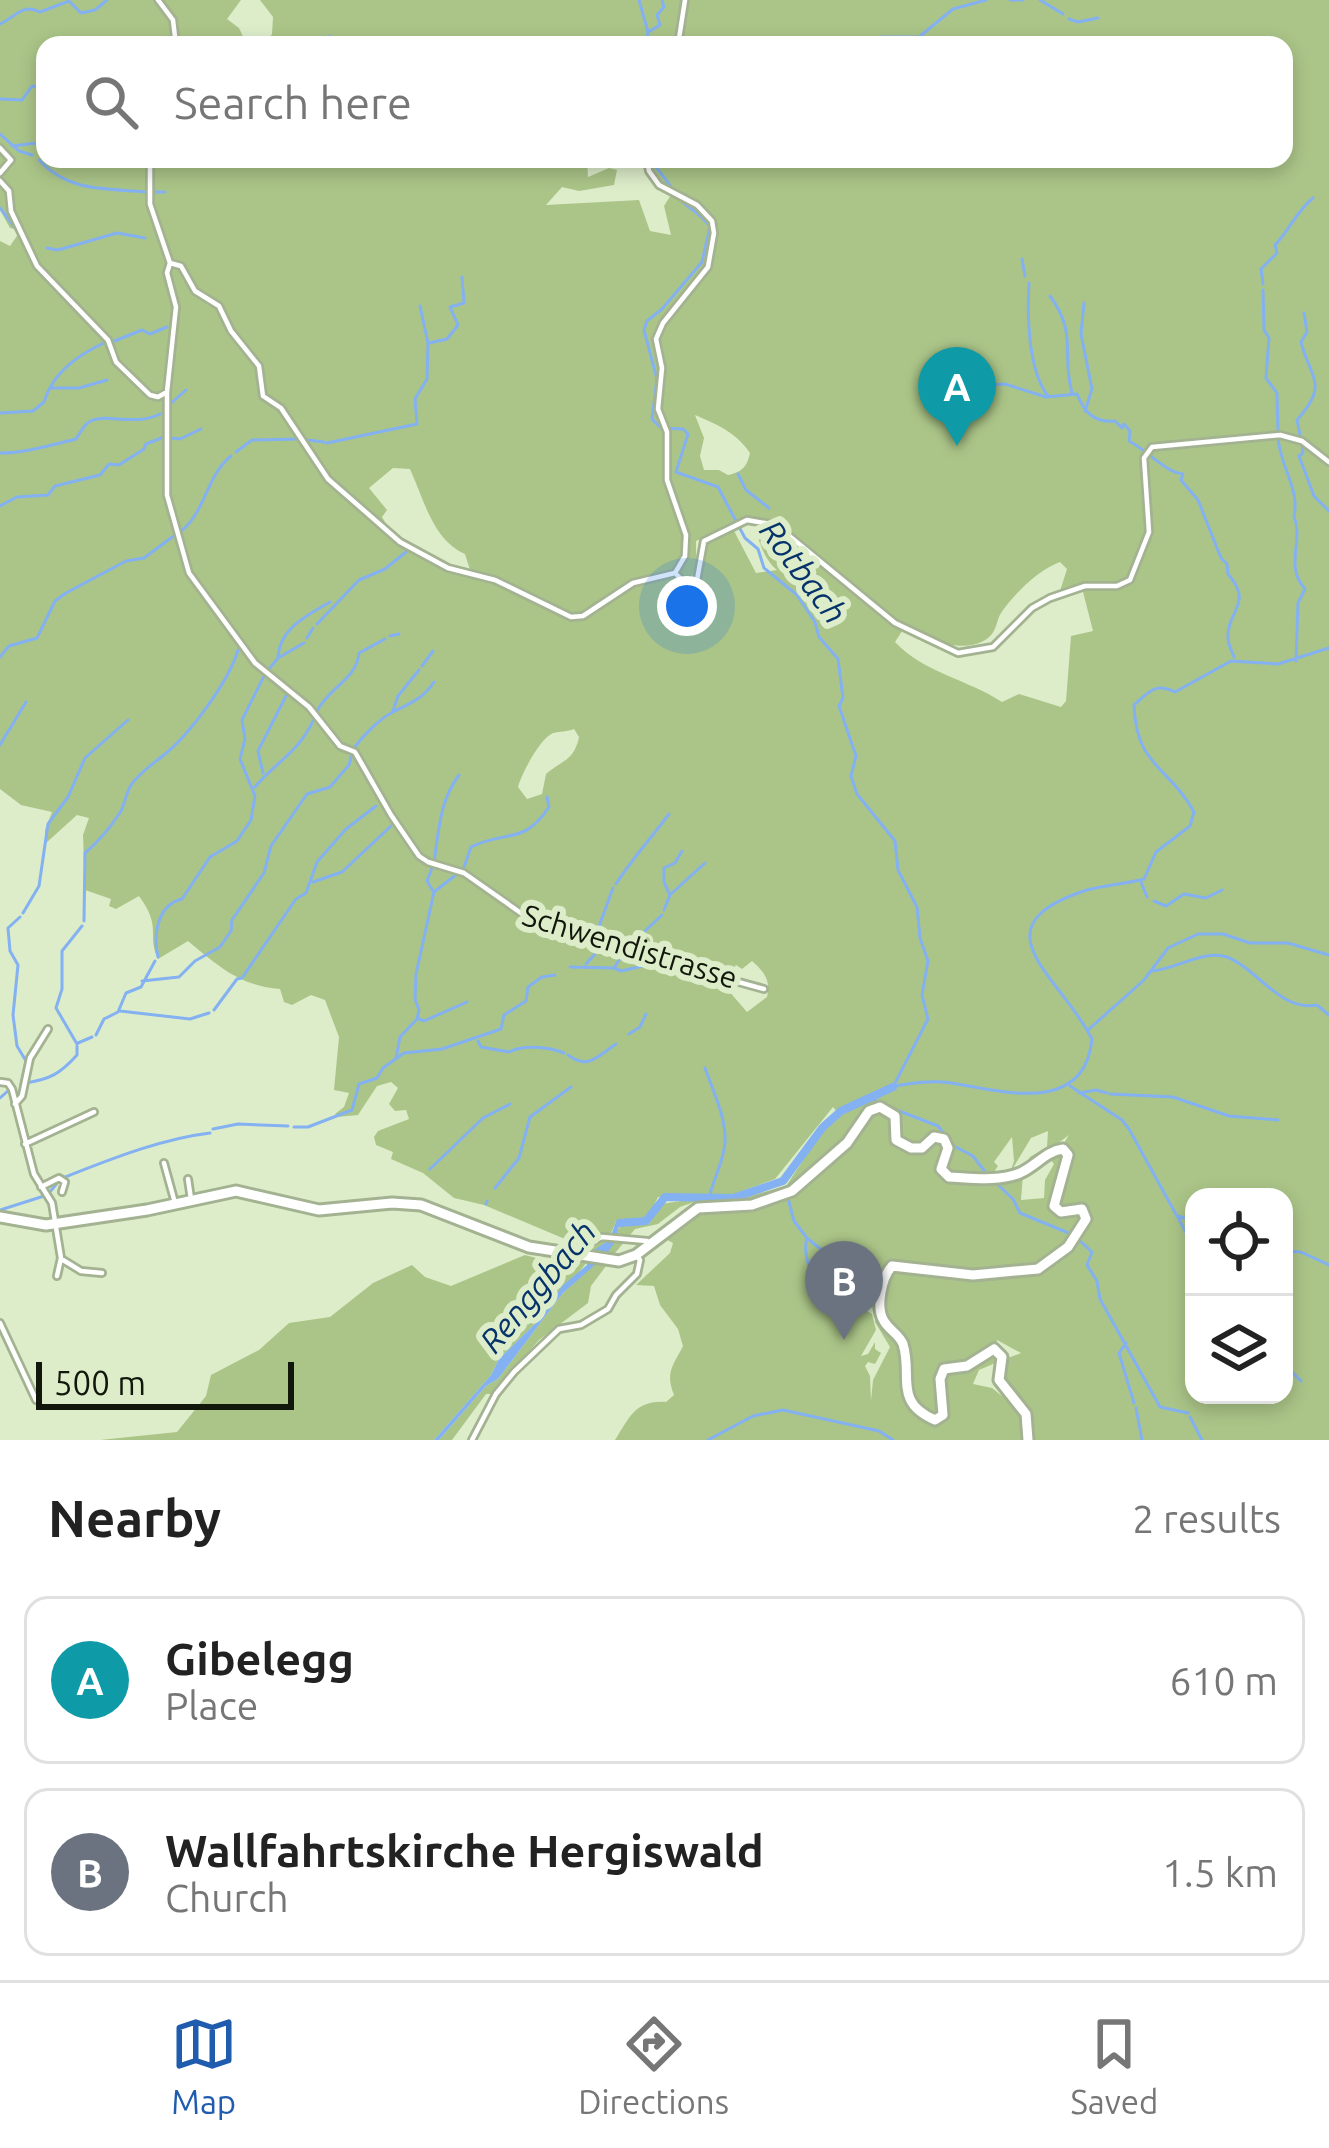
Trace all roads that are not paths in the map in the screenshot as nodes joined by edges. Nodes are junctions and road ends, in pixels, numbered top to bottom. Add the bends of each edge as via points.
1 (158, 0) edge
2 (686, 0) edge
3 (175, 36) edge
4 (680, 36) edge
5 (0, 148) edge
6 (150, 168) edge
7 (648, 168) edge
8 (0, 177) edge
9 (170, 263) junction
10 (167, 392) junction
11 (154, 397) junction
12 (166, 413) junction
13 (1329, 462) edge
14 (676, 573) junction
15 (764, 989) dead end
16 (48, 1029) dead end
17 (0, 1082) edge
18 (15, 1104) junction
19 (94, 1112) dead end
20 (25, 1144) junction
21 (164, 1163) dead end
22 (188, 1179) dead end
23 (41, 1187) junction
24 (62, 1192) dead end
25 (191, 1199) junction
26 (175, 1203) junction
27 (0, 1217) edge
28 (56, 1224) junction
29 (653, 1241) junction
30 (569, 1251) junction
31 (636, 1255) junction
32 (61, 1258) junction
33 (102, 1273) dead end
34 (57, 1276) dead end
35 (0, 1323) edge
36 (36, 1400) dead end
37 (472, 1440) edge
38 (1028, 1440) edge

1 - 3 street
2 - 4 street
5 - 8 street via 11,158
6 - 9 street, Schwendistrasse via 152,215
7 - 14 street via 659,185 708,216 714,233 708,267 657,334 668,479 685,525
8 - 11 street via 37,266
9 - 10 street, Schwendistrasse via 176,311
9 - 14 street via 219,306 259,366 263,396 281,408 328,479 405,546 571,617 633,583
10 - 11 street
10 - 12 street, Schwendistrasse
11 - 12 street
12 - 15 street, Schwendistrasse via 165,482 189,573 262,671 355,752 419,856 464,873 528,918 600,932 652,958
13 - 14 street via 1280,435 1146,455 1149,527 1130,580 1045,600 978,652 946,650 895,623 760,520 704,541 697,580
16 - 18 street
17 - 18 street
18 - 20 street
19 - 20 street
20 - 23 street
21 - 26 street
22 - 25 street
23 - 24 street via 59,1178
23 - 28 street
25 - 26 street
25 - 30 street via 236,1191 319,1210 421,1204 529,1247
26 - 28 street
27 - 28 street
28 - 32 street
29 - 30 street via 607,1237
29 - 31 street
29 - 38 street via 703,1206 752,1205 786,1194 880,1107 895,1116 895,1137 911,1148 936,1136 946,1141 941,1169 949,1177 1010,1176 1063,1149 1068,1158 1054,1204 1061,1212 1084,1210 1086,1219 1048,1265 974,1275 890,1266 880,1314 903,1346 905,1388 930,1418 944,1411 942,1371 997,1349 998,1376 1026,1414
30 - 31 street via 620,1261
31 - 37 street via 637,1274 608,1309 554,1333 499,1389
32 - 33 street
32 - 34 street
35 - 36 street

